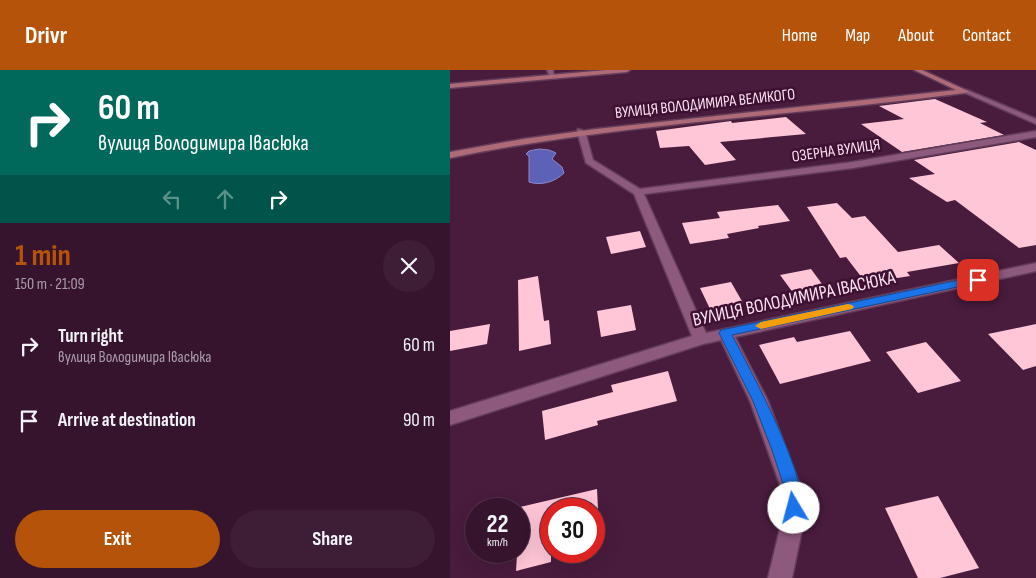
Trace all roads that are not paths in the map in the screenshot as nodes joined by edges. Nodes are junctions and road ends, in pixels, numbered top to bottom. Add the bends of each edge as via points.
1 (627, 70) edge
2 (917, 70) edge
3 (551, 73) edge
4 (450, 86) edge
5 (965, 91) junction
6 (1036, 117) edge
7 (1027, 118) junction
8 (1036, 122) edge
9 (581, 132) junction
10 (1036, 134) edge
11 (450, 154) edge
12 (638, 192) junction
13 (1036, 267) edge
14 (725, 333) junction
15 (701, 339) junction
16 (450, 418) edge
17 (780, 578) edge

1 - 3 street
2 - 5 street
3 - 4 street
5 - 7 street
5 - 9 street, ВУЛИЦЯ ВОЛОДИМИРА ВЕЛИКОГО
6 - 7 street
7 - 8 street
9 - 11 street, ВУЛИЦЯ ВОЛОДИМИРА ВЕЛИКОГО
9 - 12 street via 589,161
10 - 12 street, ОЗЕРНА ВУЛИЦЯ via 853,165
12 - 15 street
13 - 14 street, ВУЛИЦЯ ВОЛОДИМИРА ІВАСЮКА
14 - 15 street, ВУЛИЦЯ ВОЛОДИМИРА ІВАСЮКА
14 - 17 street via 759,401 794,496 793,520
15 - 16 street, ВУЛИЦЯ ВОЛОДИМИРА ІВАСЮКА

